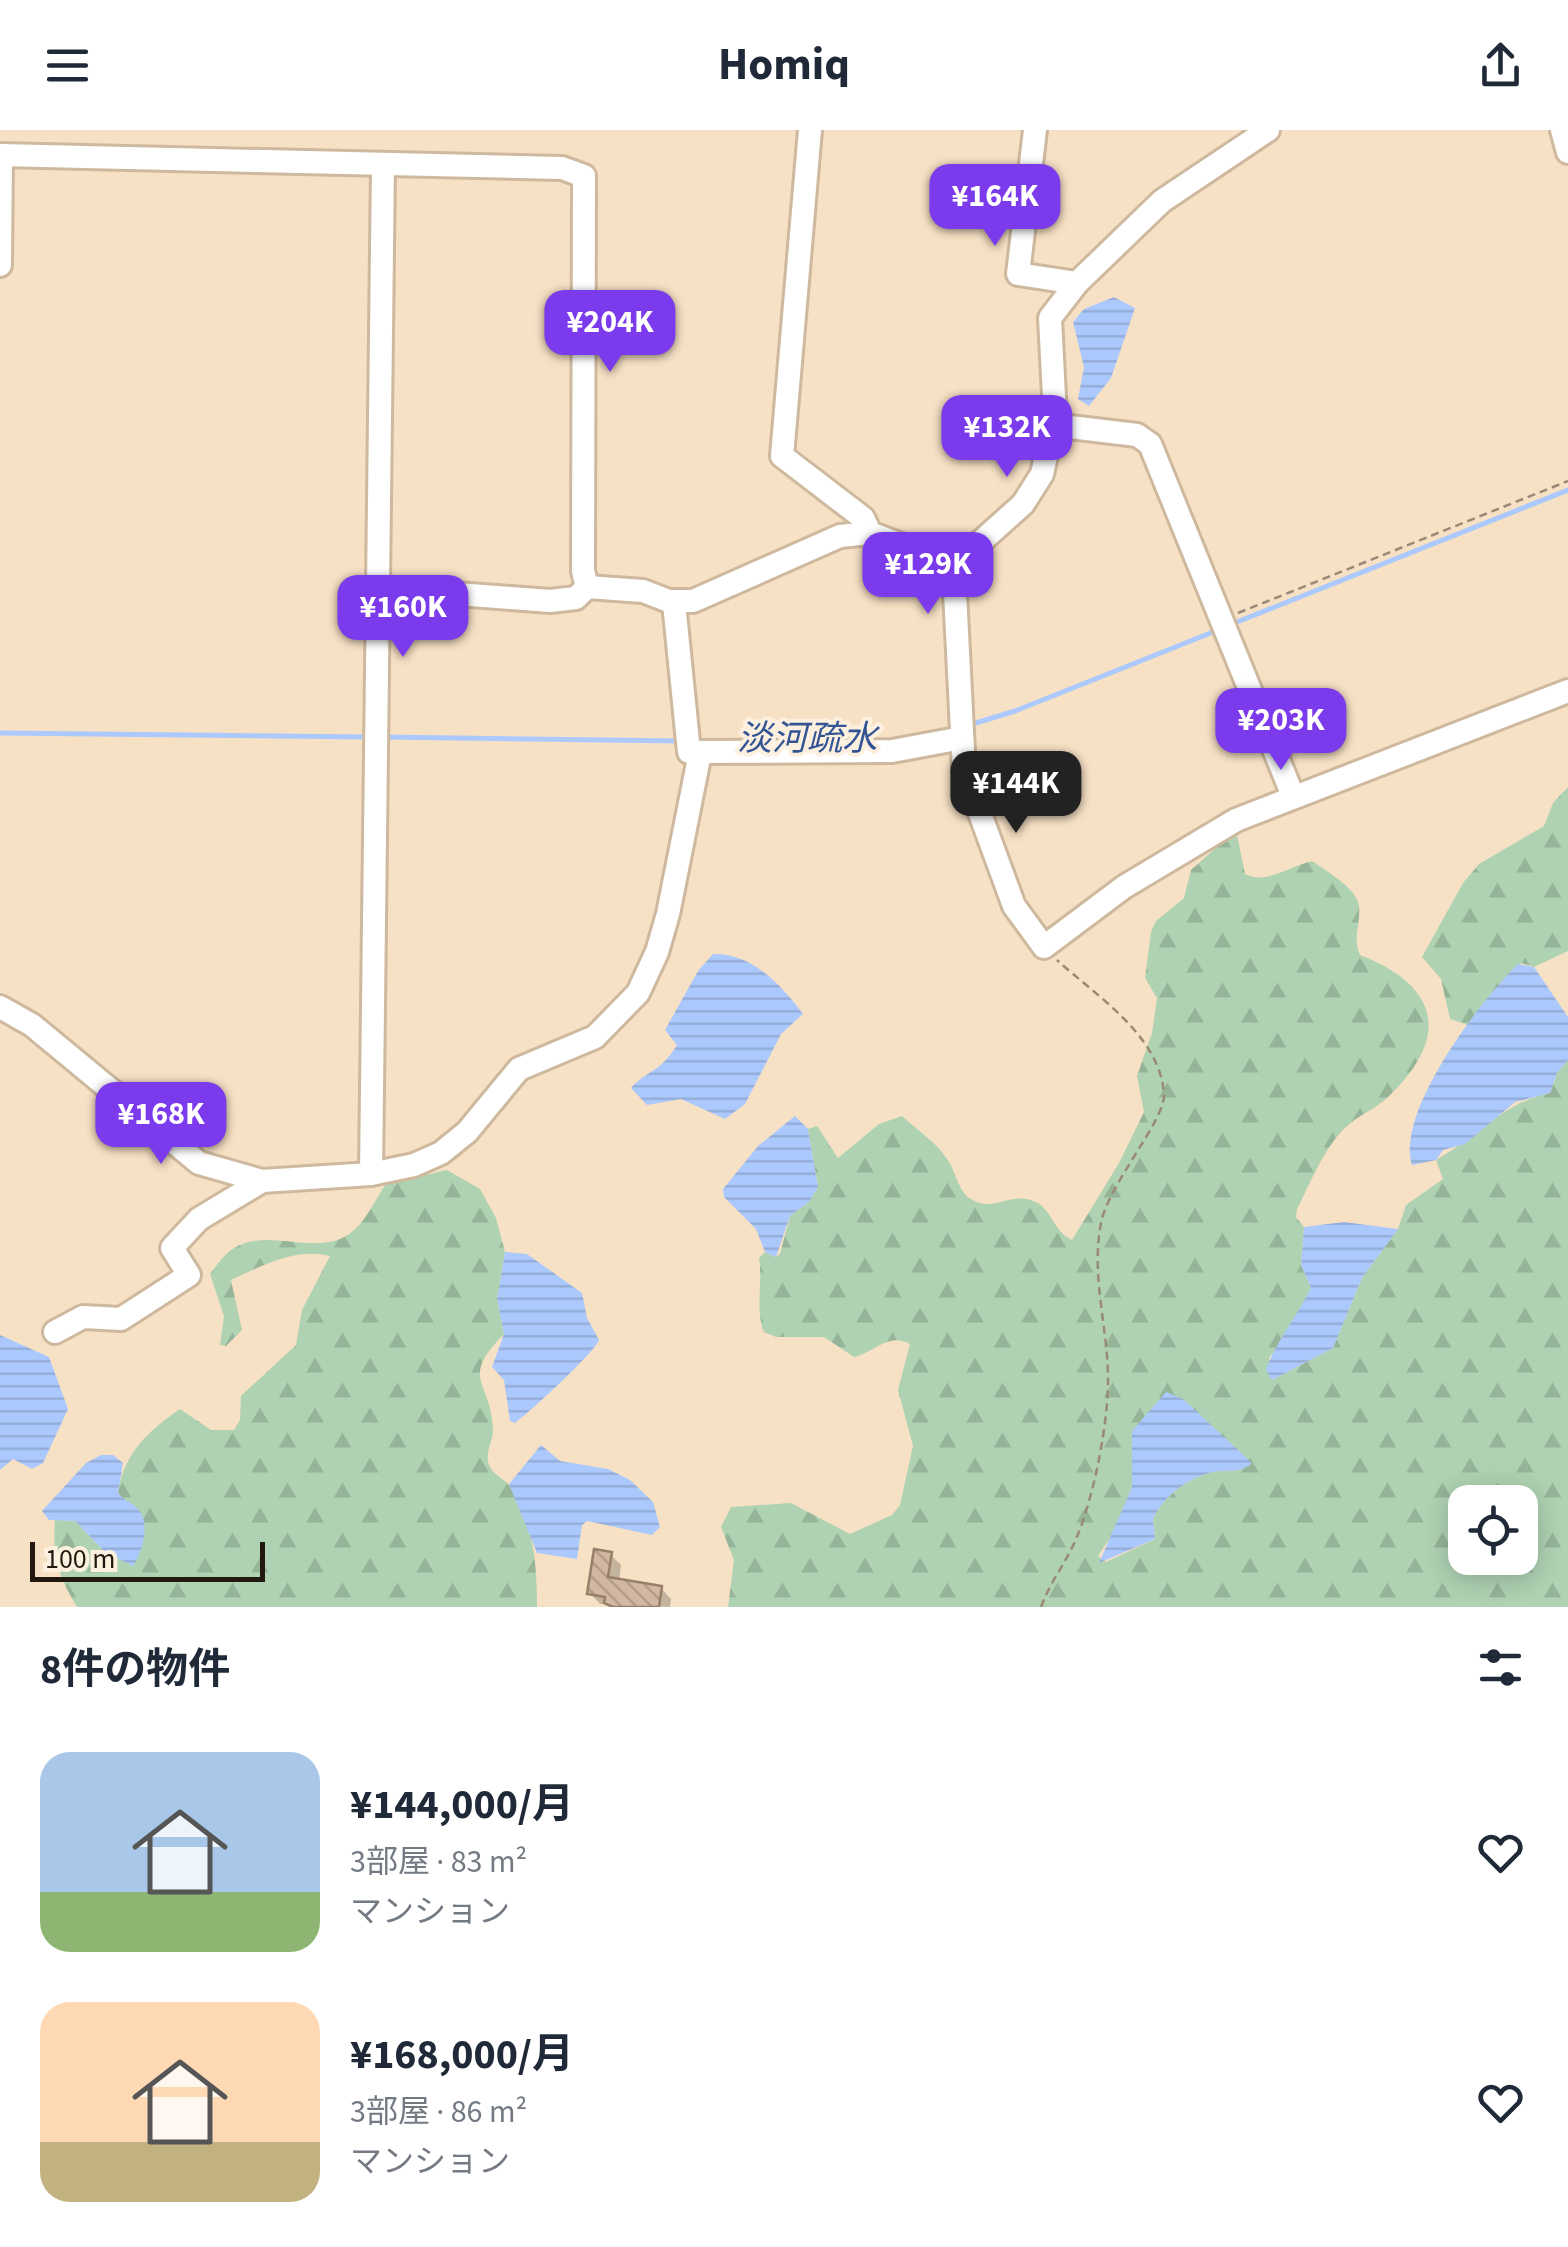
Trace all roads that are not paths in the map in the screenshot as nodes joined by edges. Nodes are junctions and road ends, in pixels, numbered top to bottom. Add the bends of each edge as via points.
1 (810, 130) edge
2 (1035, 130) edge
3 (1268, 130) edge
4 (1562, 130) edge
5 (35, 141) edge
6 (1568, 152) edge
7 (1, 156) edge
8 (384, 165) junction
9 (0, 265) edge
10 (1077, 283) junction
11 (1053, 425) junction
12 (870, 533) junction
13 (957, 566) junction
14 (588, 587) junction
15 (377, 588) junction
16 (672, 601) junction
17 (1568, 691) edge
18 (963, 731) junction
19 (691, 745) junction
20 (1292, 796) junction
21 (0, 1007) edge
22 (371, 1174) junction
23 (262, 1181) junction
24 (55, 1332) dead end

1 - 12 street via 782,456 864,518
2 - 10 street via 1018,274
3 - 10 street via 1162,201
4 - 6 street
5 - 7 street
5 - 8 street
7 - 9 street
8 - 14 street via 562,168 584,176
8 - 15 street
10 - 11 street via 1050,318
11 - 13 street via 1042,474 1024,504
11 - 20 street via 1148,441
12 - 13 street
12 - 16 street via 840,536 693,601
13 - 18 street via 952,594
14 - 15 street via 576,598 550,600
14 - 16 street
15 - 22 street
16 - 19 street
17 - 20 street
18 - 19 street via 892,751
18 - 20 street via 964,770 1002,876 1021,918 1044,947 1124,887 1236,820
19 - 22 street via 668,914 638,993 595,1037 520,1070 441,1153
21 - 23 street via 32,1025 200,1164
22 - 23 street
23 - 24 street via 199,1219 172,1248 189,1275 175,1286 121,1319 84,1317

